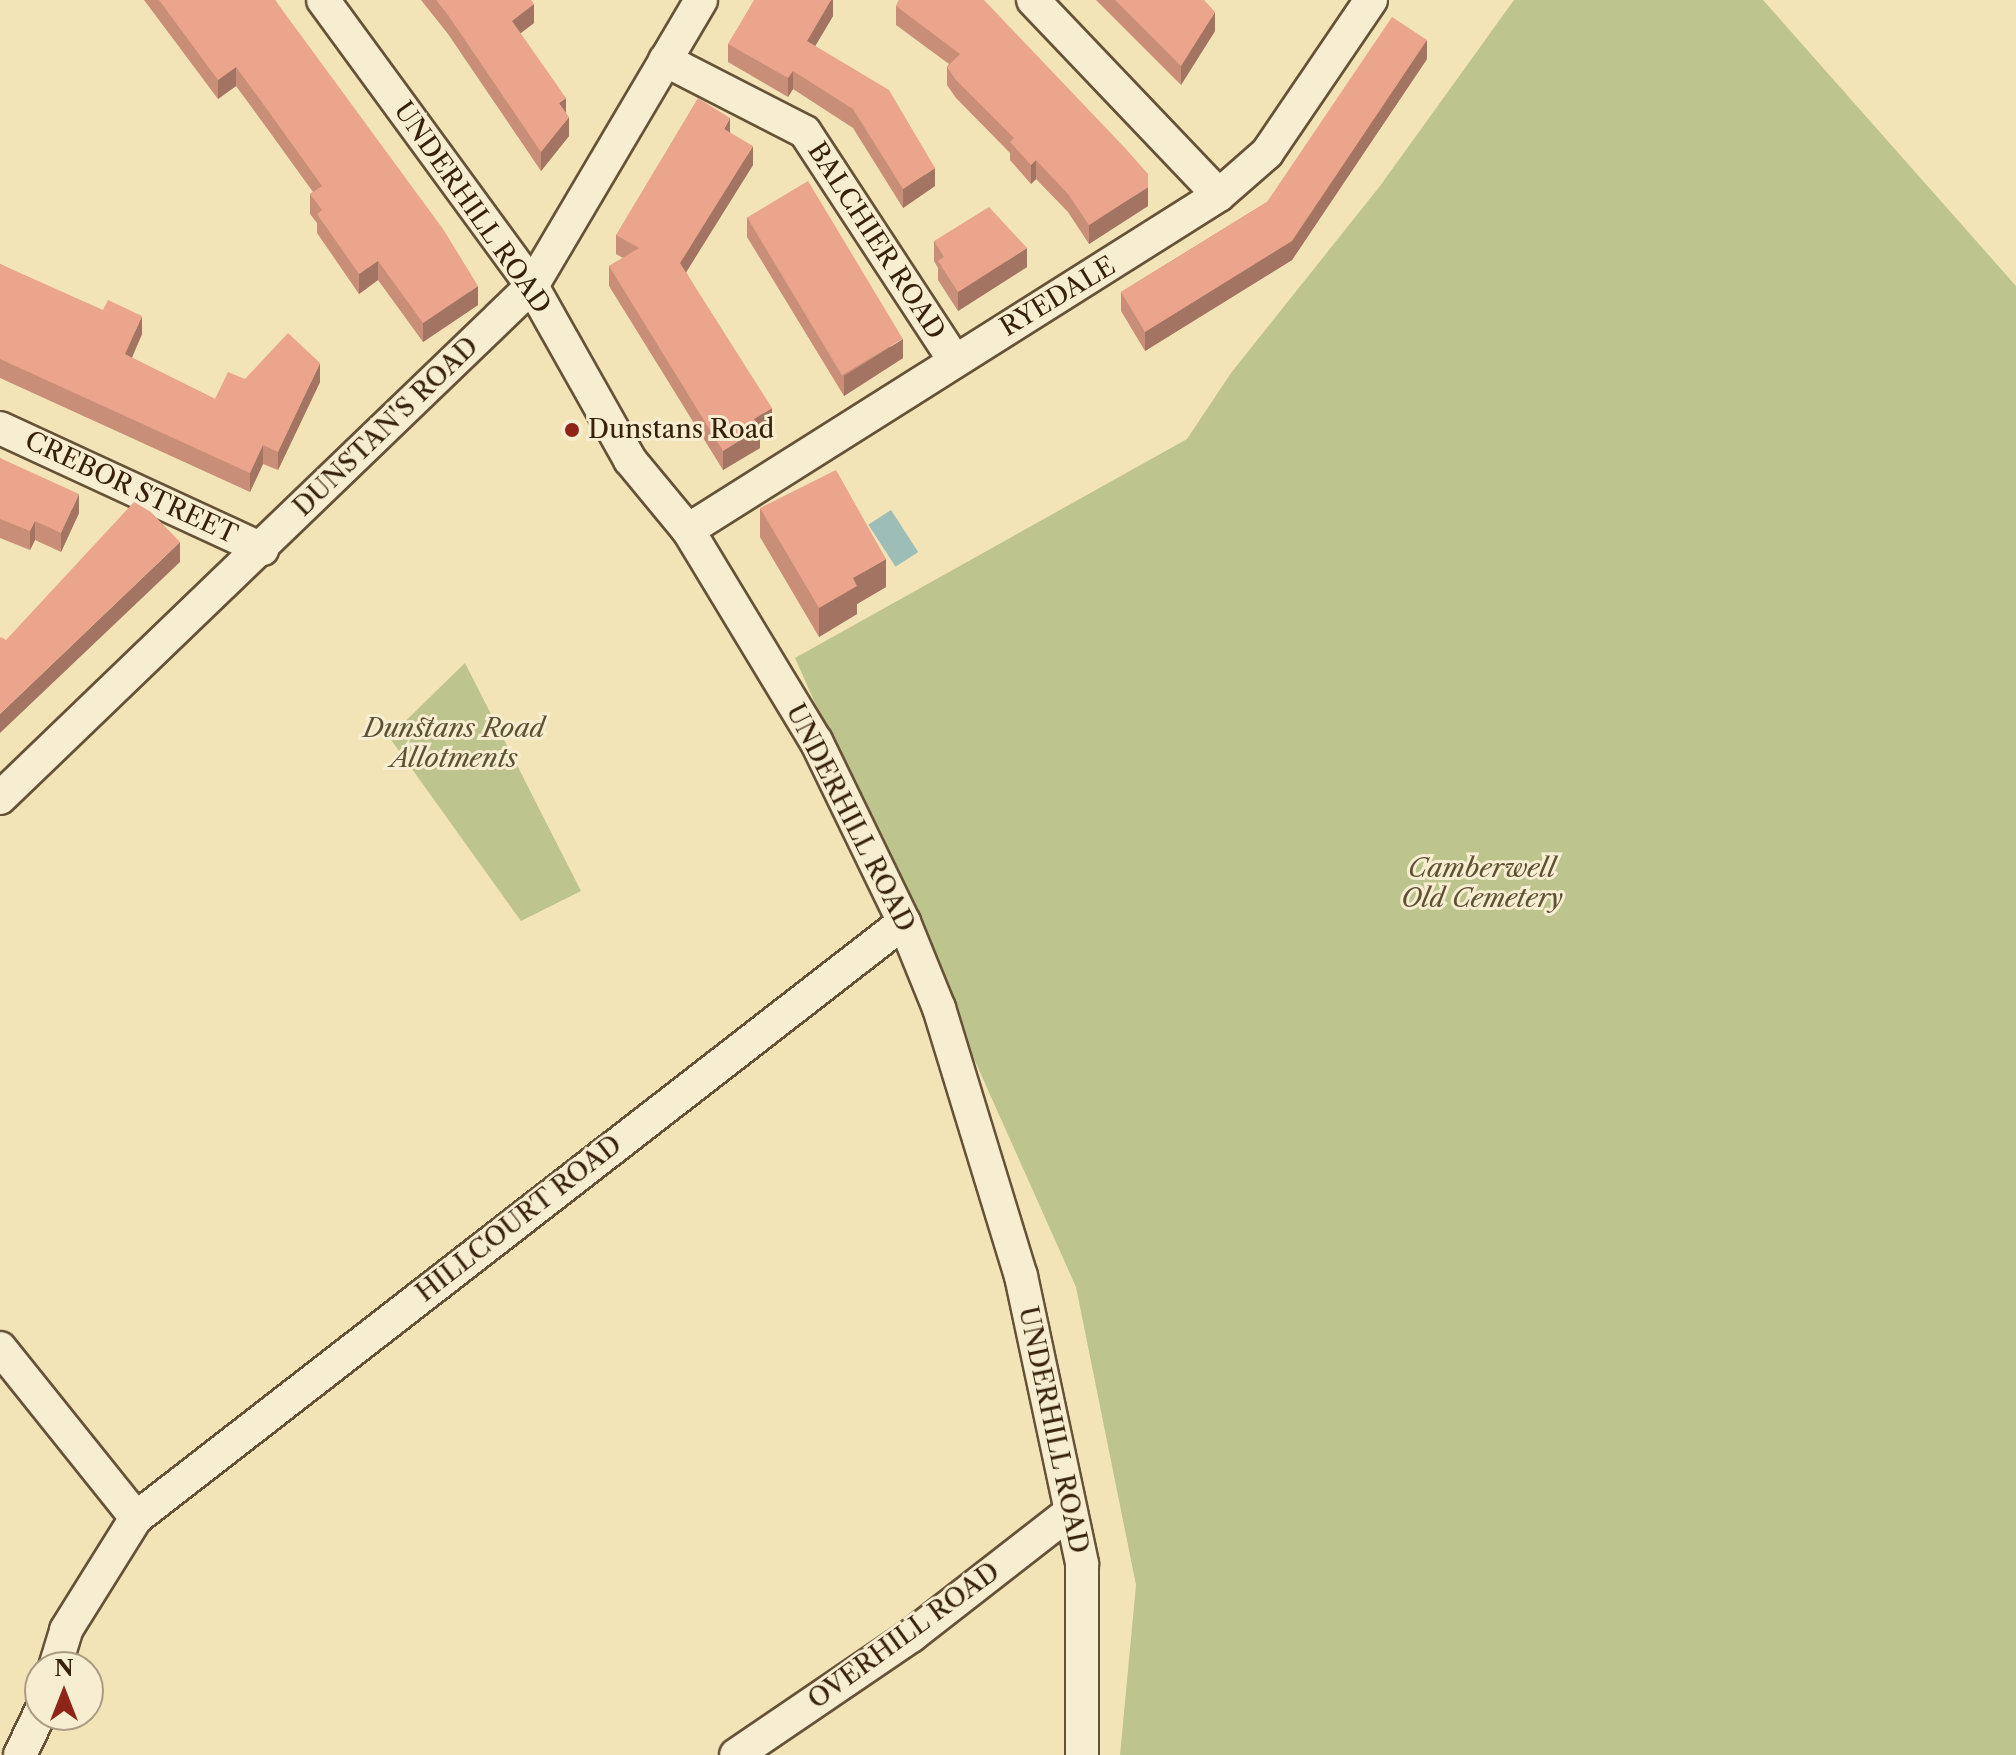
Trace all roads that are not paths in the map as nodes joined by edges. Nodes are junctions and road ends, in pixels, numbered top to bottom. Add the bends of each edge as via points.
1 (323, 0) edge
2 (701, 0) edge
3 (1033, 0) edge
4 (1371, 0) edge
5 (665, 60) junction
6 (1219, 195) junction
7 (532, 286) junction
8 (954, 360) junction
9 (0, 428) edge
10 (688, 530) junction
11 (262, 549) junction
12 (0, 798) edge
13 (904, 922) junction
14 (0, 1348) edge
15 (1070, 1512) junction
16 (136, 1518) junction
17 (60, 1651) edge
18 (31, 1731) edge
19 (20, 1755) edge
20 (736, 1755) edge
21 (1082, 1755) edge

1 - 7 street, UNDERHILL ROAD
2 - 5 street, DUNSTAN'S ROAD
3 - 6 street
4 - 6 street, RYEDALE via 1267,153
5 - 7 street, DUNSTAN'S ROAD
5 - 8 street, BALCHIER ROAD via 805,132
6 - 8 street, RYEDALE
7 - 10 street, UNDERHILL ROAD via 630,460
7 - 11 street, DUNSTAN'S ROAD
8 - 10 street, RYEDALE
9 - 11 street, CREBOR STREET
10 - 13 street, UNDERHILL ROAD via 816,741
11 - 12 street, DUNSTAN'S ROAD
13 - 15 street, UNDERHILL ROAD via 939,1008 1021,1276
13 - 16 street, HILLCOURT ROAD
14 - 16 street
15 - 20 street, OVERHILL ROAD via 911,1636
15 - 21 street, UNDERHILL ROAD via 1082,1564
16 - 17 street via 66,1630
18 - 19 street

